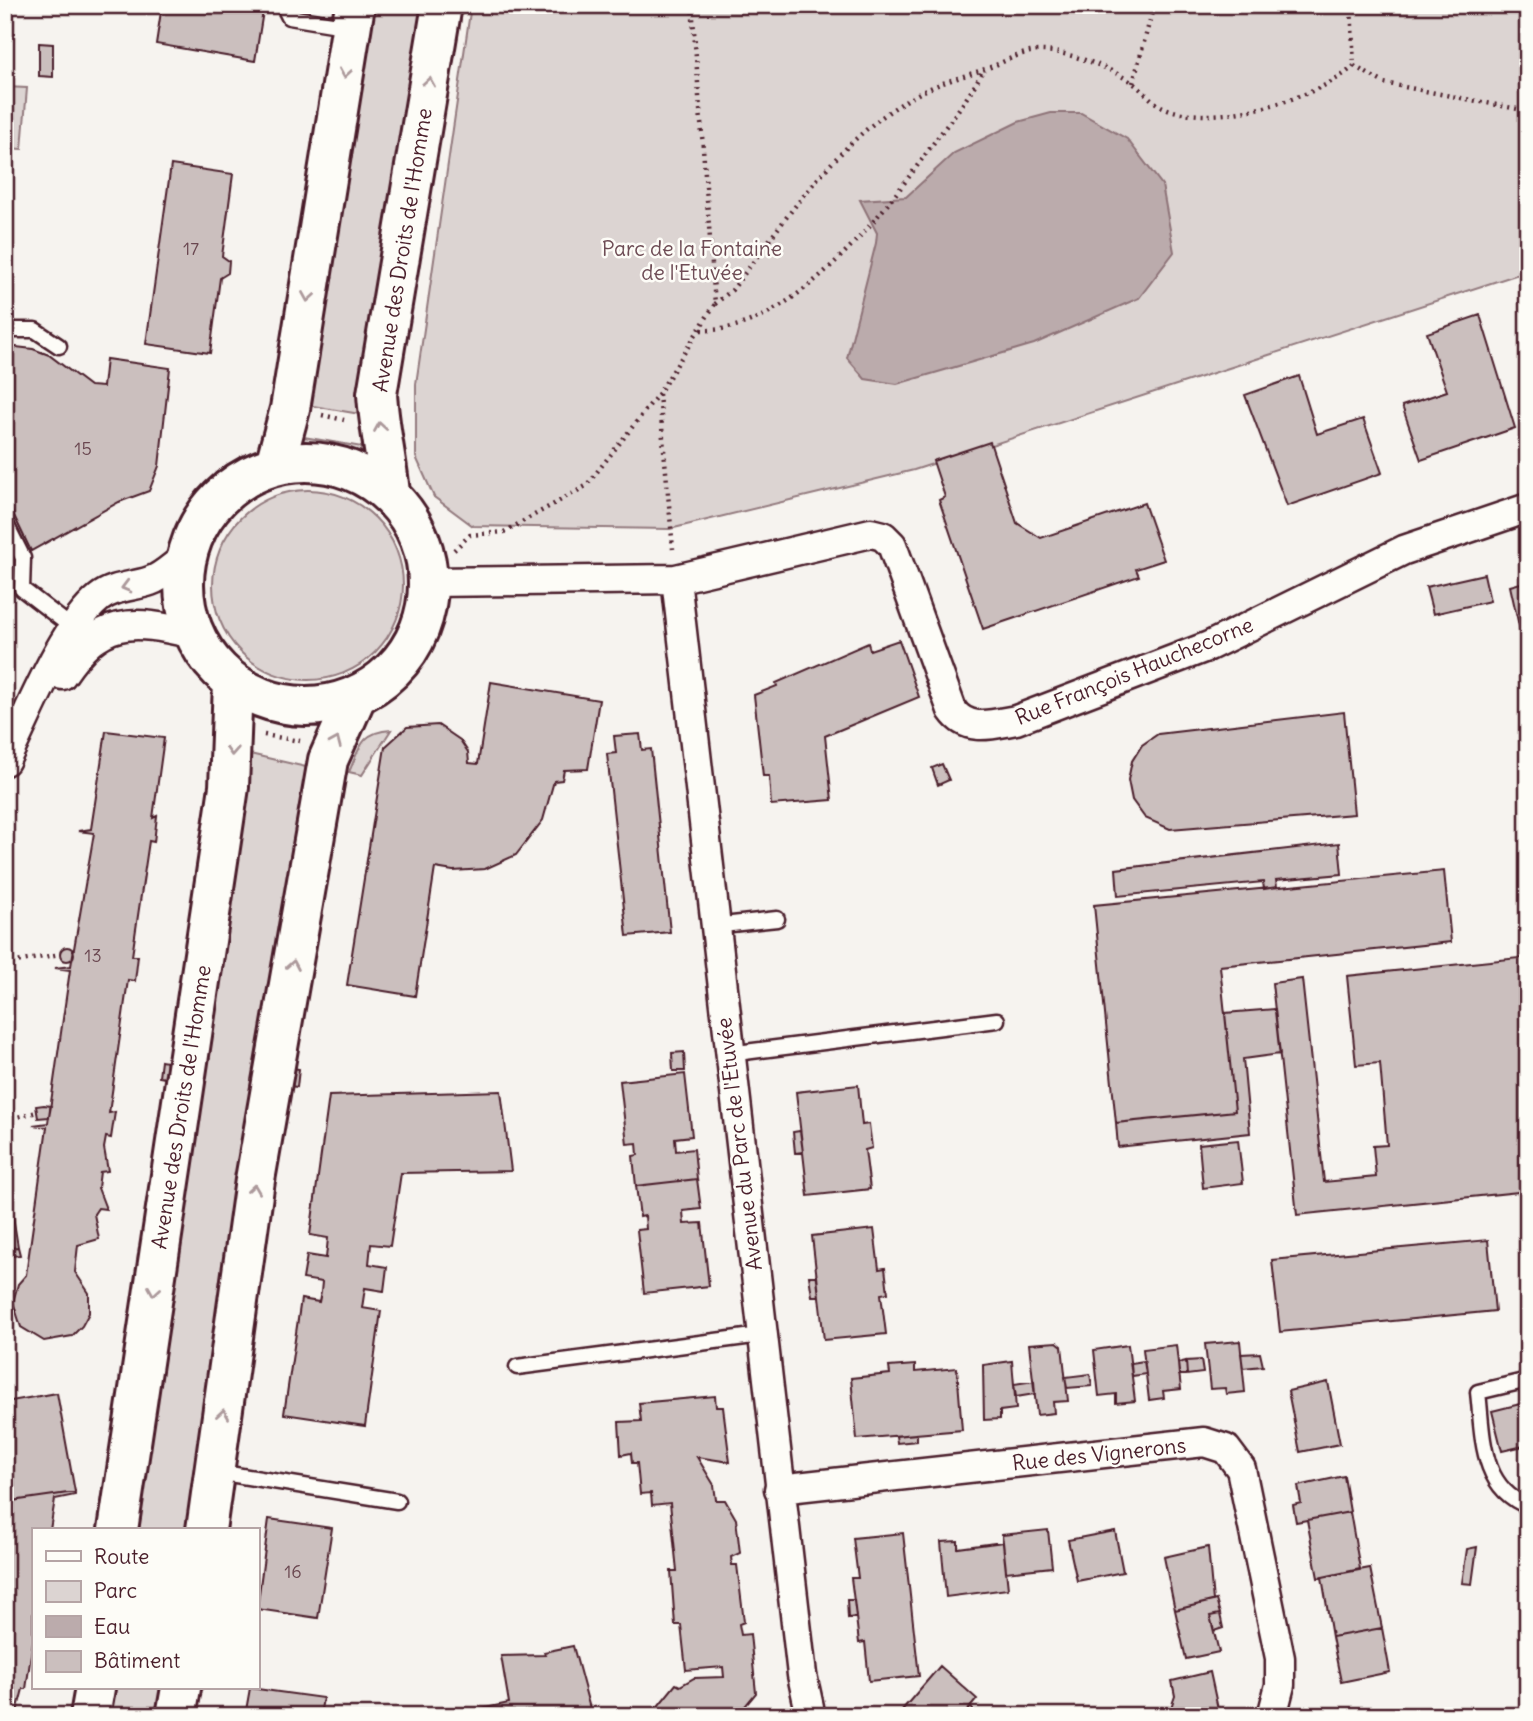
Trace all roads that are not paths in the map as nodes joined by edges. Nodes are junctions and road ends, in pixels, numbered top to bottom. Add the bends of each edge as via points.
1 (283, 5) edge
2 (442, 5) edge
3 (354, 16) edge
4 (5, 330) edge
5 (59, 346) dead end
6 (275, 465) junction
7 (390, 494) junction
8 (1528, 508) edge
9 (5, 523) edge
10 (186, 557) junction
11 (676, 579) junction
12 (429, 582) junction
13 (74, 629) junction
14 (193, 634) junction
15 (233, 683) junction
16 (356, 696) junction
17 (6, 760) edge
18 (777, 919) dead end
19 (714, 926) junction
20 (998, 1020) dead end
21 (729, 1054) junction
22 (761, 1335) junction
23 (517, 1367) dead end
24 (1528, 1380) edge
25 (216, 1472) junction
26 (779, 1489) junction
27 (397, 1501) dead end
28 (1528, 1506) edge
29 (118, 1528) edge
30 (206, 1528) edge
31 (94, 1690) edge
32 (181, 1690) edge
33 (810, 1713) edge
34 (90, 1716) edge
35 (176, 1716) edge
36 (1272, 1716) edge

1 - 3 lane via 289,17
7 -> 2 main road, Avenue des Droits de l'Homme via 377,394
3 -> 6 main road via 290,409
4 - 5 lane via 35,330
6 - 7 main road via 306,461 336,465 365,476
6 - 10 main road via 244,478 217,498 197,525
7 - 12 main road via 420,540
8 - 11 street, Rue François Hauchecorne via 1404,550 1209,646 1016,720 983,726 968,724 952,710 892,545 883,536 871,533
9 - 13 lane via 23,558 22,589
10 -> 13 street via 153,580 101,596
10 - 14 main road via 183,596
11 - 12 street, Rue François Hauchecorne
11 - 19 street, Avenue du Parc de l'Etuvée
12 - 16 main road via 425,618 410,650 386,677
13 - 17 street
14 - 15 main road via 210,661
14 - 17 street via 145,623 99,634 77,653
15 - 16 main road via 261,699 292,706 325,706
15 -> 29 main road, Avenue des Droits de l'Homme via 227,801
25 -> 16 main road via 255,1180 326,774
18 - 19 lane
19 - 21 street, Avenue du Parc de l'Etuvée
20 - 21 lane
21 - 22 street, Avenue du Parc de l'Etuvée
22 - 23 lane
22 - 26 street, Avenue du Parc de l'Etuvée
24 - 28 lane via 1478,1392 1486,1463 1506,1496
25 - 27 lane
25 - 30 main road
26 - 33 street, Avenue du Parc de l'Etuvée
26 - 36 street, Rue des Vignerons via 1204,1442 1226,1449 1241,1469 1280,1658 1280,1685
31 - 34 main road
32 - 35 main road

